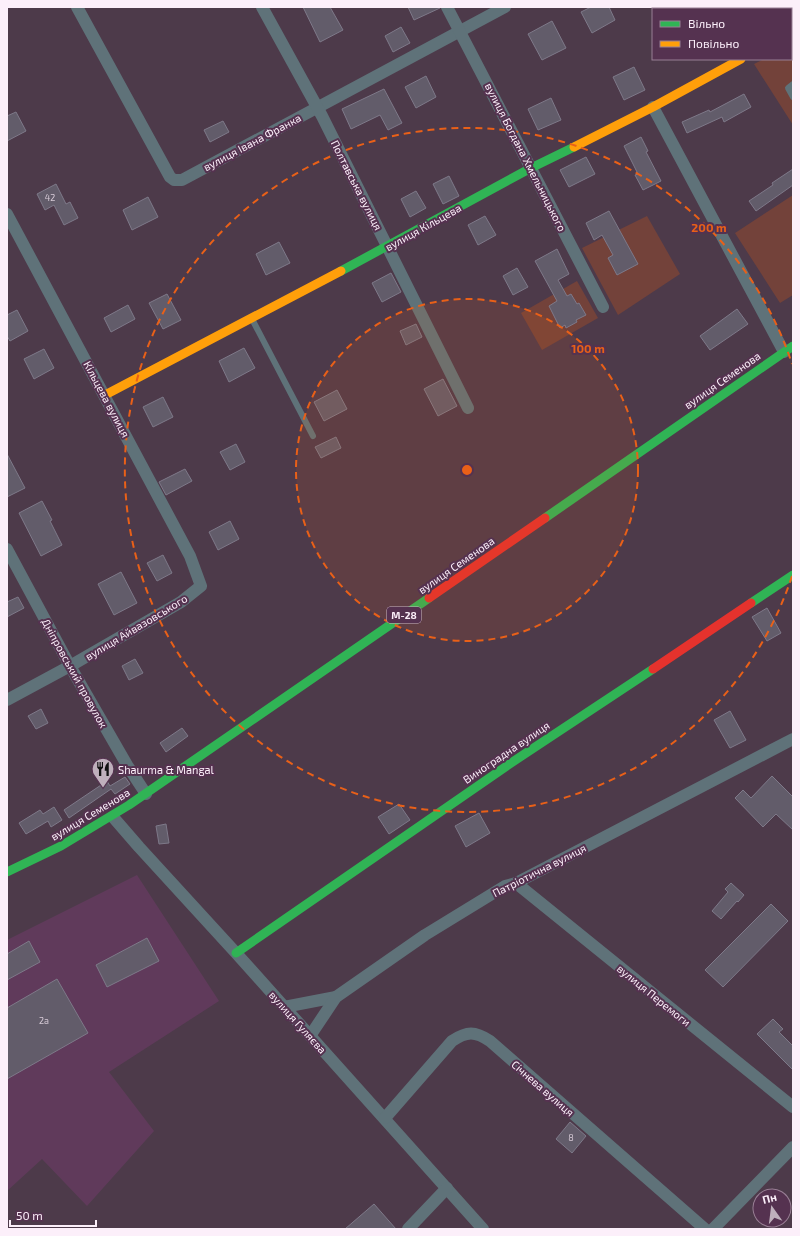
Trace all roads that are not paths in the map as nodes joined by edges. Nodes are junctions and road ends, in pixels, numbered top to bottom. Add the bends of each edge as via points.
1 (77, 7) edge
2 (262, 7) edge
3 (447, 7) edge
4 (505, 7) edge
5 (461, 30) junction
6 (739, 60) edge
7 (793, 84) edge
8 (793, 97) edge
9 (652, 107) junction
10 (316, 108) junction
11 (531, 168) junction
12 (7, 214) edge
13 (388, 246) junction
14 (603, 307) dead end
15 (252, 318) junction
16 (788, 349) edge
17 (105, 395) junction
18 (468, 408) dead end
19 (313, 436) dead end
20 (7, 549) edge
21 (793, 575) edge
22 (201, 586) joint
23 (70, 666) junction
24 (7, 700) edge
25 (793, 739) edge
26 (146, 794) junction
27 (113, 817) junction
28 (7, 872) edge
29 (516, 883) junction
30 (236, 953) junction
31 (336, 997) junction
32 (284, 1007) junction
33 (310, 1036) junction
34 (793, 1106) edge
35 (384, 1118) junction
36 (793, 1147) edge
37 (447, 1188) junction
38 (408, 1229) edge
39 (483, 1229) edge
40 (705, 1229) edge
41 (712, 1229) edge

1 - 10 street, вулиця Івана Франка via 170,177 174,180 182,180
2 - 10 street, Полтавська вулиця
3 - 5 street, вулиця Богдана Хмельницького
4 - 5 street, вулиця Івана Франка
5 - 10 street, вулиця Івана Франка
5 - 11 street, вулиця Богдана Хмельницького
6 - 9 main road, вулиця Кільцева
7 - 8 lane via 788,88
9 - 11 main road, вулиця Кільцева
9 - 16 street
10 - 13 street, Полтавська вулиця
11 - 13 main road, вулиця Кільцева
11 - 14 street, вулиця Богдана Хмельницького
12 - 17 street, Кільцева вулиця
13 - 15 main road, вулиця Кільцева
13 - 18 street, Полтавська вулиця
15 - 17 main road, вулиця Кільцева
15 - 19 lane
16 - 26 main road, вулиця Семенова / М-28
17 - 22 street, Кільцева вулиця via 190,556
20 - 23 street, Дніпровський провулок
21 - 30 main road, Виноградна вулиця via 511,763
22 - 23 street, вулиця Айвазовського via 181,602
23 - 24 street, вулиця Айвазовського
23 - 26 street, Дніпровський провулок via 127,766
25 - 29 street, Патріотична вулиця
26 - 27 main road, вулиця Семенова / М-28
27 - 28 main road, вулиця Семенова / М-28 via 72,841
27 - 30 street, вулиця Гуляєва
29 - 31 street, Патріотична вулиця via 505,886 426,935
29 - 34 street, вулиця Перемоги
30 - 32 street, вулиця Гуляєва
31 - 32 street
31 - 33 street, Патріотична вулиця
32 - 33 street, вулиця Гуляєва
33 - 35 street, вулиця Гуляєва
35 - 37 street, вулиця Гуляєва
35 - 40 street, Січнева вулиця via 452,1041 461,1035 480,1034
36 - 41 street
37 - 38 street
37 - 39 street, вулиця Гуляєва

